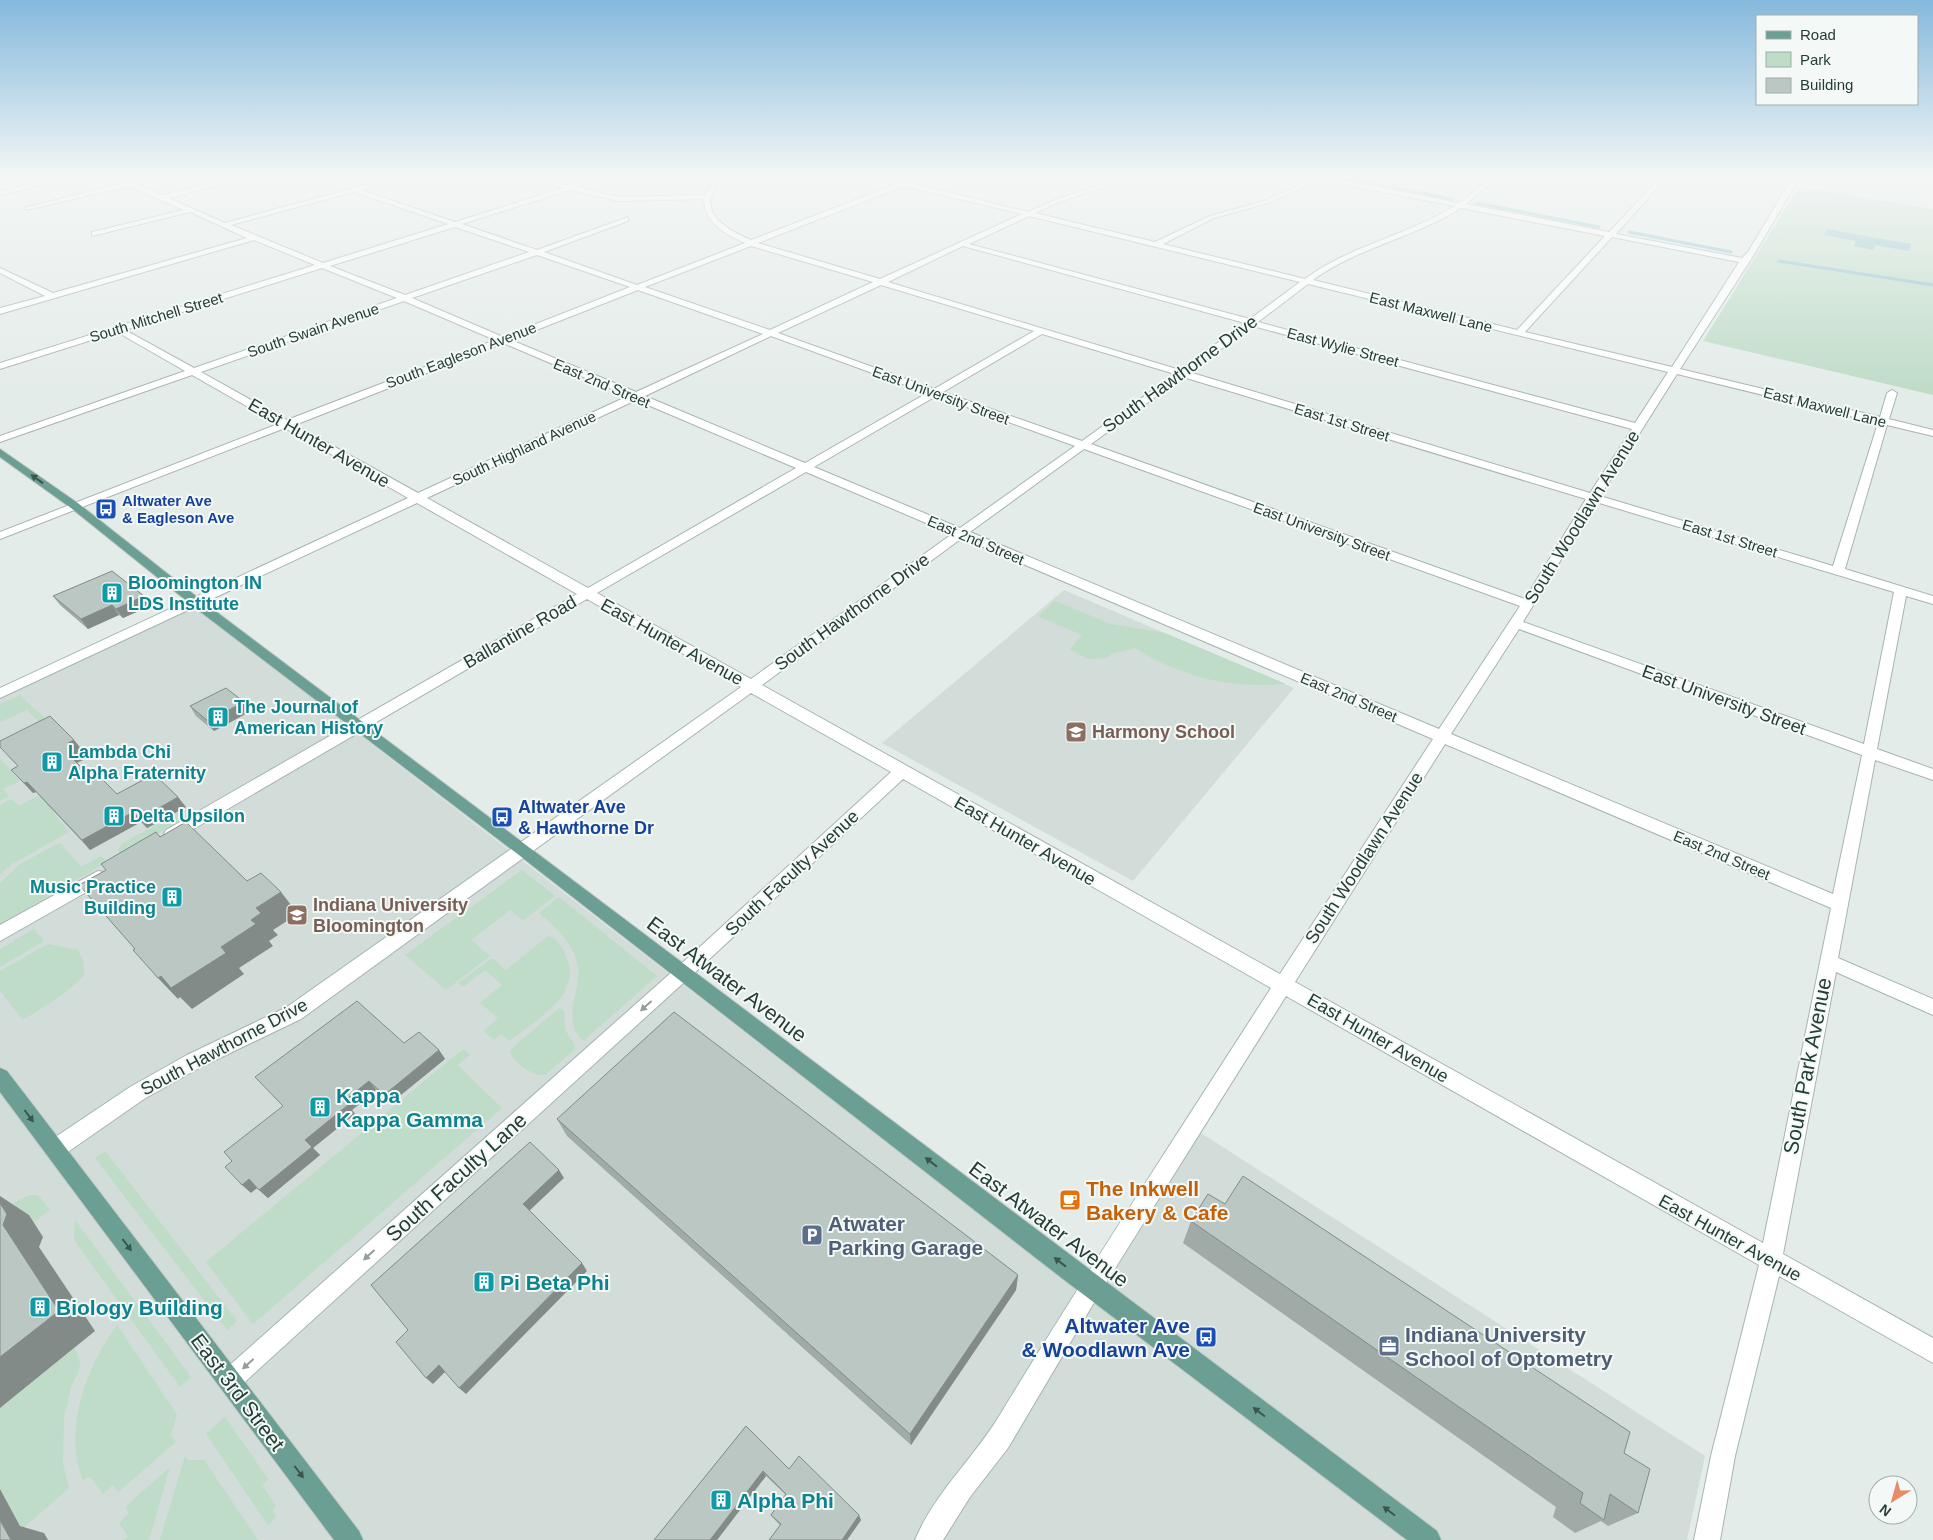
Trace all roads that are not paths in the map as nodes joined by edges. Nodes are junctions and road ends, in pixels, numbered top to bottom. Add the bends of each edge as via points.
1 (220, 248) edge
2 (278, 248) edge
3 (380, 248) edge
4 (526, 248) edge
5 (549, 248) edge
6 (738, 248) edge
7 (767, 248) edge
8 (954, 248) edge
9 (976, 248) edge
10 (1173, 248) edge
11 (1366, 248) edge
12 (1596, 248) edge
13 (1699, 248) edge
14 (1751, 248) edge
15 (538, 252) junction
16 (1746, 255) junction
17 (322, 266) junction
18 (0, 270) edge
19 (882, 282) junction
20 (1307, 282) junction
21 (638, 286) junction
22 (52, 296) junction
23 (404, 298) junction
24 (0, 310) edge
25 (1252, 323) junction
26 (117, 329) junction
27 (1041, 331) junction
28 (770, 333) junction
29 (1519, 333) junction
30 (500, 340) junction
31 (0, 366) edge
32 (1676, 371) junction
33 (194, 372) junction
34 (1180, 373) junction
35 (937, 393) junction
36 (1892, 393) dead end
37 (634, 396) junction
38 (1885, 421) junction
39 (286, 424) junction
40 (1637, 427) junction
41 (1933, 433) edge
42 (0, 439) edge
43 (1082, 445) junction
44 (0, 452) edge
45 (804, 468) junction
46 (1594, 497) junction
47 (415, 498) junction
48 (75, 506) junction
49 (959, 534) junction
50 (0, 536) edge
51 (1838, 571) junction
52 (1901, 590) junction
53 (586, 593) junction
54 (1933, 600) edge
55 (195, 601) junction
56 (1527, 604) junction
57 (1516, 624) junction
58 (751, 686) junction
59 (0, 693) edge
60 (359, 726) junction
61 (1442, 736) junction
62 (1871, 752) junction
63 (902, 771) junction
64 (1933, 775) edge
65 (162, 840) edge
66 (521, 848) junction
67 (110, 870) edge
68 (1839, 904) junction
69 (0, 934) edge
70 (1828, 961) junction
71 (682, 973) junction
72 (1283, 984) junction
73 (1933, 1007) edge
74 (0, 1077) edge
75 (55, 1149) junction
76 (1771, 1261) junction
77 (1091, 1286) junction
78 (1933, 1351) edge
79 (230, 1380) junction
80 (350, 1540) edge
81 (928, 1540) edge
82 (1428, 1540) edge
83 (1707, 1540) edge

1 - 22 street
2 - 17 street, East 2nd Street
3 - 17 street, South Mitchell Street
4 - 15 street, East University Street
5 - 15 street, South Swain Avenue
6 - 21 street, South Eagleson Avenue
7 - 19 street, East 1st Street
8 - 19 street, South Highland Avenue
9 - 25 street, East Wylie Street
10 - 20 street, East Maxwell Lane
11 - 20 street, South Hawthorne Drive via 1342,257
12 - 29 street
13 - 16 street
14 - 16 street, South Woodlawn Avenue
15 - 21 street, East University Street
15 - 23 street, South Swain Avenue
16 - 32 street, South Woodlawn Avenue
17 - 23 street, East 2nd Street
17 - 26 street, South Mitchell Street
18 - 22 street
19 - 27 street, East 1st Street
19 - 28 street, South Highland Avenue
20 - 25 street, South Hawthorne Drive
20 - 29 street, East Maxwell Lane
21 - 28 street, East University Street
21 - 30 street, South Eagleson Avenue
22 - 24 street
23 - 30 street, East 2nd Street
23 - 33 street, South Swain Avenue
25 - 34 street, South Hawthorne Drive
25 - 40 street, East Wylie Street
26 - 31 street, South Mitchell Street
26 - 33 street, East Hunter Avenue
27 - 34 street, East 1st Street
27 - 35 street, Ballantine Road
28 - 35 street, East University Street
28 - 37 street, South Highland Avenue
29 - 32 street, East Maxwell Lane
30 - 37 street, East 2nd Street
30 - 39 street, South Eagleson Avenue
32 - 38 street, East Maxwell Lane
32 - 40 street, South Woodlawn Avenue
33 - 39 street, East Hunter Avenue
33 - 42 street, South Swain Avenue
34 - 43 street, South Hawthorne Drive
34 - 46 street, East 1st Street
35 - 43 street, East University Street
35 - 45 street, Ballantine Road
36 - 38 street
37 - 45 street, East 2nd Street
37 - 47 street, South Highland Avenue
38 - 41 street, East Maxwell Lane
38 - 51 street
39 - 47 street, East Hunter Avenue
39 - 48 street, South Eagleson Avenue
40 - 46 street, South Woodlawn Avenue
43 - 49 street, South Hawthorne Drive
43 - 56 street, East University Street
48 -> 44 main road, East Atwater Avenue
45 - 49 street, East 2nd Street
45 - 53 street, Ballantine Road
46 - 51 street, East 1st Street
46 - 56 street, South Woodlawn Avenue
47 - 53 street, East Hunter Avenue
47 - 55 street, South Highland Avenue
48 - 50 street, South Eagleson Avenue
48 - 55 main road, East Atwater Avenue
49 - 58 street, South Hawthorne Drive
49 - 61 street, East 2nd Street
51 - 52 street, East 1st Street
52 - 54 street, East 1st Street
52 - 62 street, South Park Avenue
53 - 58 street, East Hunter Avenue
53 - 60 street, Ballantine Road
55 - 59 street, South Highland Avenue
55 - 60 main road, East Atwater Avenue
56 - 57 street, South Woodlawn Avenue
57 - 61 street, South Woodlawn Avenue
57 - 62 street, East University Street
58 - 63 street, East Hunter Avenue
58 - 66 street, South Hawthorne Drive
60 - 65 street, Ballantine Road
60 - 66 main road, East Atwater Avenue
61 - 68 street, East 2nd Street
61 - 72 street, South Woodlawn Avenue
62 - 64 street, East University Street
62 - 68 street, South Park Avenue
63 - 71 street, South Faculty Avenue
63 - 72 street, East Hunter Avenue
66 - 71 main road, East Atwater Avenue
66 - 75 street, South Hawthorne Drive via 294,1013 137,1092
67 - 69 street
68 - 70 street, South Park Avenue
70 - 73 street
70 - 76 street, South Park Avenue
77 -> 71 main road, East Atwater Avenue
71 -> 79 street, South Faculty Lane
72 - 76 street, East Hunter Avenue
72 - 77 street, South Woodlawn Avenue
74 -> 75 main road, East 3rd Street
75 -> 79 main road, East 3rd Street
76 - 78 street, East Hunter Avenue
76 - 83 street, South Park Avenue via 1722,1456
77 - 81 street, South Woodlawn Avenue via 999,1439 961,1488
82 -> 77 main road, East Atwater Avenue
79 -> 80 main road, East 3rd Street

